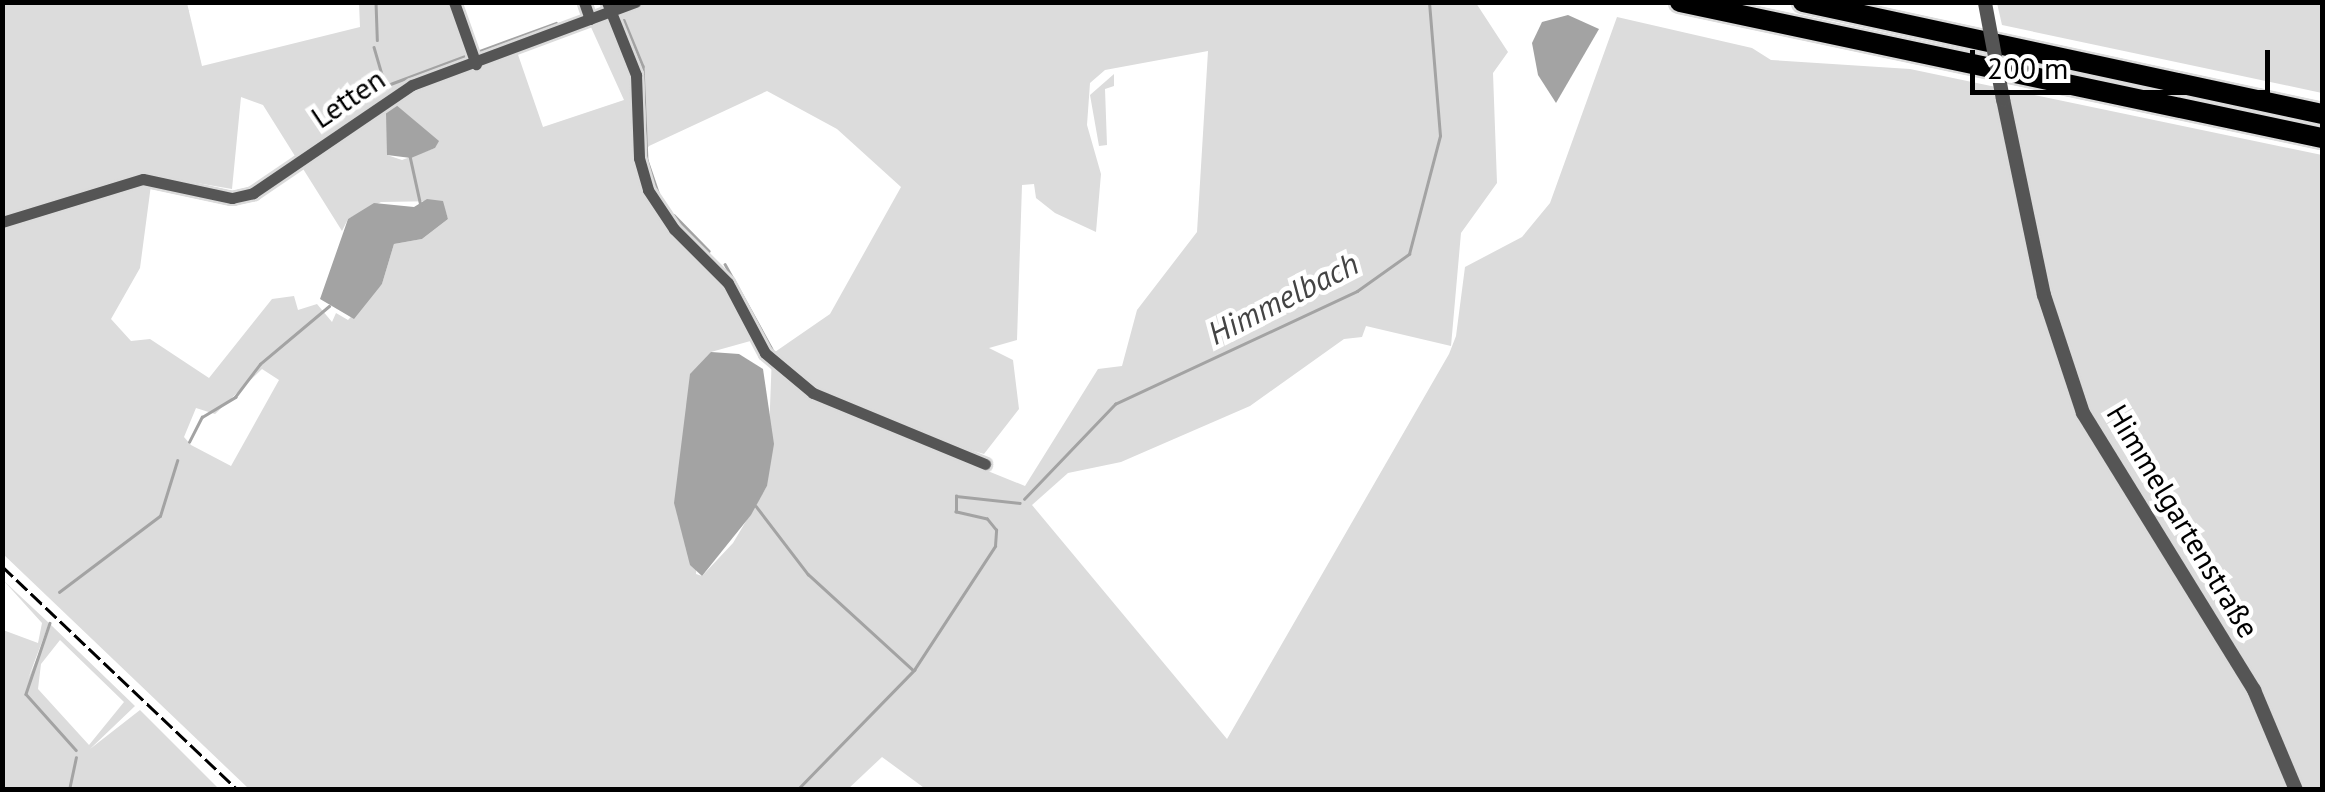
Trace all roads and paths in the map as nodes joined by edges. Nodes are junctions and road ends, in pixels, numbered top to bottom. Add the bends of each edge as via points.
1 (454, 2) edge
2 (584, 2) edge
3 (635, 2) edge
4 (1680, 2) edge
5 (1802, 2) edge
6 (1984, 3) edge
7 (608, 7) edge
8 (590, 19) junction
9 (476, 64) junction
10 (2322, 114) edge
11 (2322, 138) edge
12 (2, 222) edge
13 (985, 464) dead end
14 (2296, 790) edge

1 - 9 street
2 - 8 street
3 - 7 street, Letten
4 - 11 highway
5 - 10 highway
6 - 14 street, Himmelgartenstraße, bridge via 2044,294 2083,413 2254,690
7 - 8 street, Letten
7 - 13 street via 636,75 639,158 648,190 674,229 728,283 765,353 812,393
8 - 9 street, Letten
9 - 12 street, Letten via 386,98 253,193 232,198 143,179

